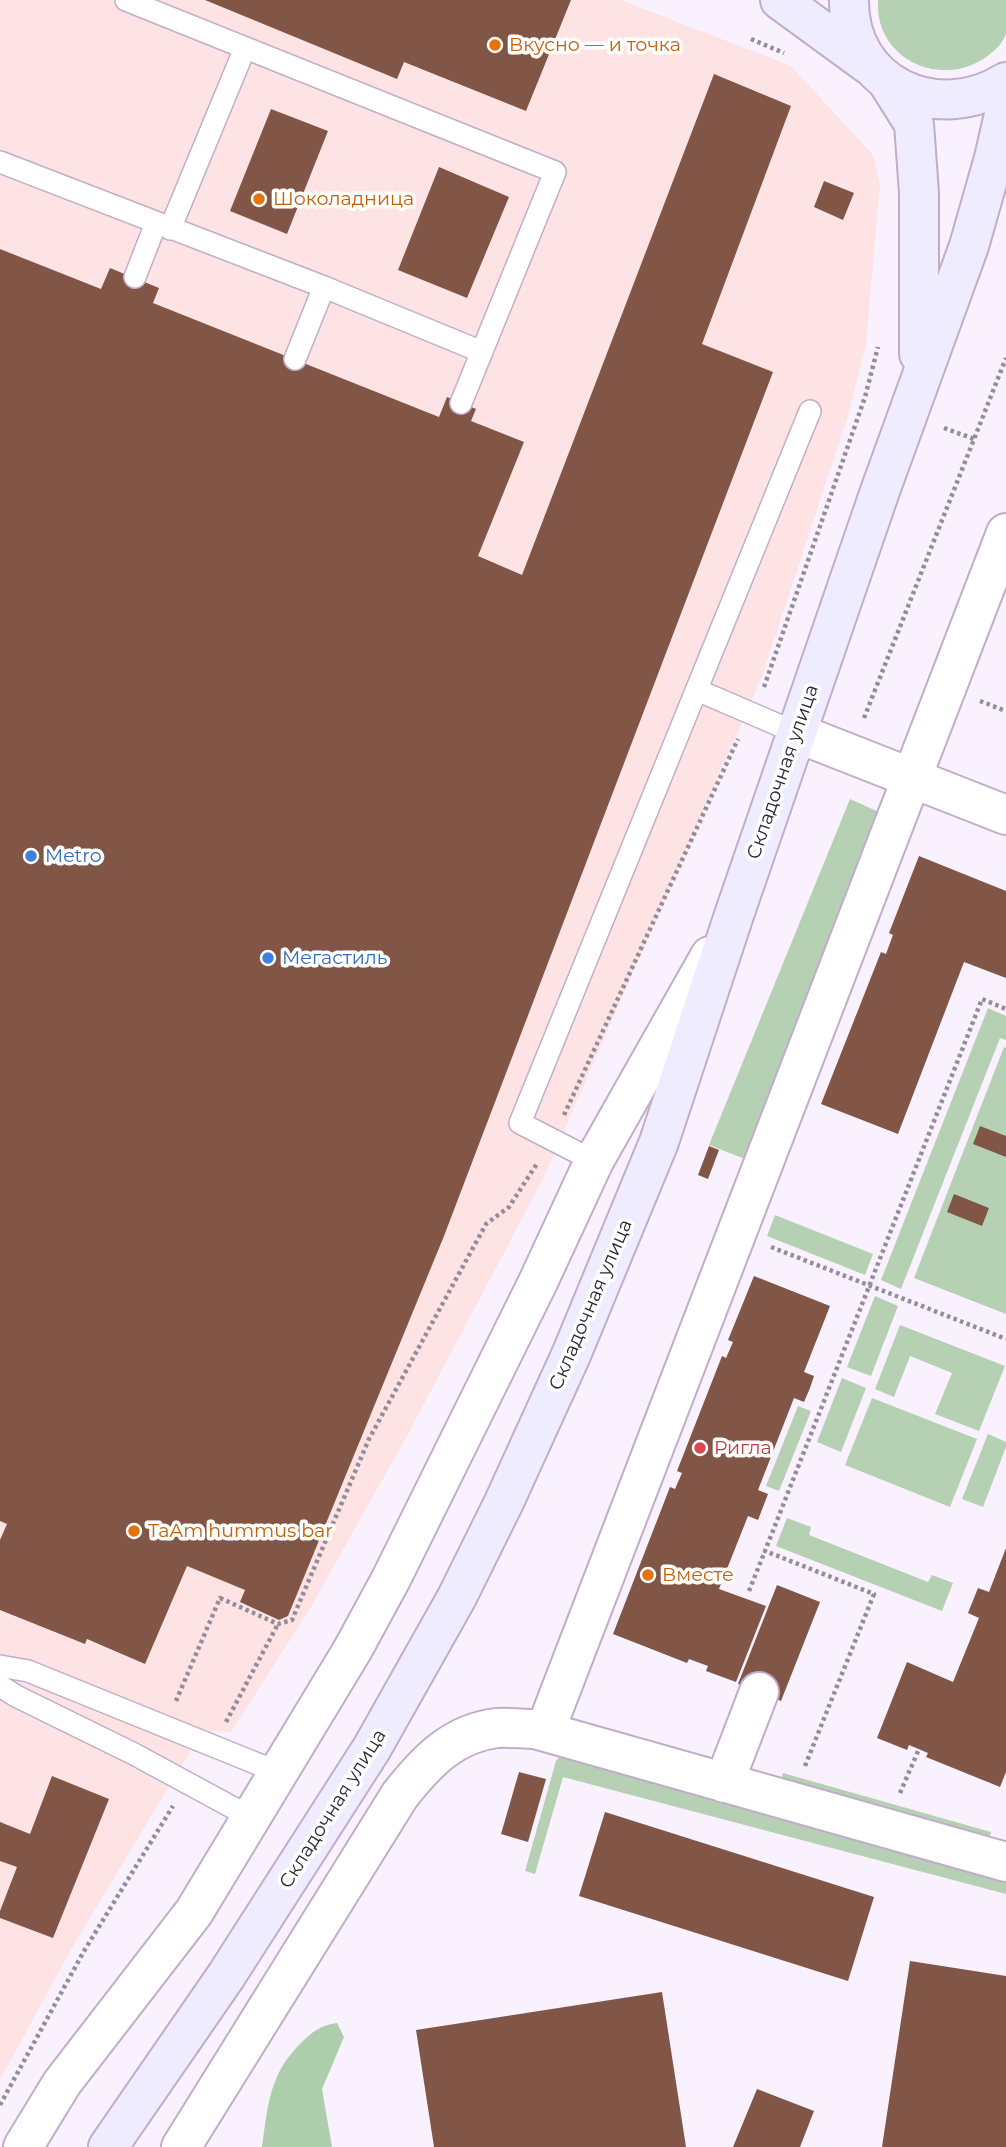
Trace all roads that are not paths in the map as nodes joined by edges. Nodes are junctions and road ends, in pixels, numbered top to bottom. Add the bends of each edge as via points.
1 (126, 0) edge
2 (780, 0) edge
3 (849, 0) edge
4 (245, 48) junction
5 (880, 74) junction
6 (1006, 82) edge
7 (1006, 106) edge
8 (0, 162) edge
9 (163, 226) junction
10 (135, 277) dead end
11 (324, 287) junction
12 (482, 352) junction
13 (295, 359) dead end
14 (918, 388) junction
15 (461, 402) dead end
16 (810, 411) dead end
17 (1006, 533) edge
18 (697, 690) junction
19 (797, 733) junction
20 (911, 778) junction
21 (1006, 815) edge
22 (734, 915) junction
23 (594, 1161) junction
24 (0, 1666) edge
25 (0, 1686) edge
26 (759, 1692) dead end
27 (540, 1730) junction
28 (279, 1773) junction
29 (724, 1783) junction
30 (252, 1818) junction
31 (1006, 1862) edge
32 (81, 2059) junction
33 (23, 2147) edge
34 (45, 2147) edge
35 (108, 2147) edge
36 (181, 2147) edge

1 - 4 lane
2 - 5 street
3 - 5 street, Складочная улица via 857,43
4 - 9 lane
4 - 12 lane via 555,172
5 - 6 street via 910,94 936,101 989,93
5 - 14 street, Складочная улица via 915,124
7 - 14 street, Складочная улица via 969,246
8 - 9 lane
9 - 10 lane
9 - 11 lane
11 - 12 lane
11 - 13 lane
12 - 15 lane
14 - 19 street, Складочная улица
16 - 18 lane
17 - 20 street
18 - 19 lane
18 - 23 lane via 520,1124
19 - 20 street
19 - 22 street, Складочная улица
20 - 21 street
20 - 27 street
22 - 23 street
22 - 35 street, Складочная улица via 654,1155 571,1355 457,1597 317,1838
23 - 28 street via 391,1579
24 - 28 lane via 28,1671
25 - 30 lane
26 - 29 street
27 - 29 street
27 - 36 street via 497,1728 466,1735 424,1766 400,1795
28 - 30 street
29 - 31 street
30 - 32 street via 194,1912
32 - 33 street
32 - 34 street via 51,2119

